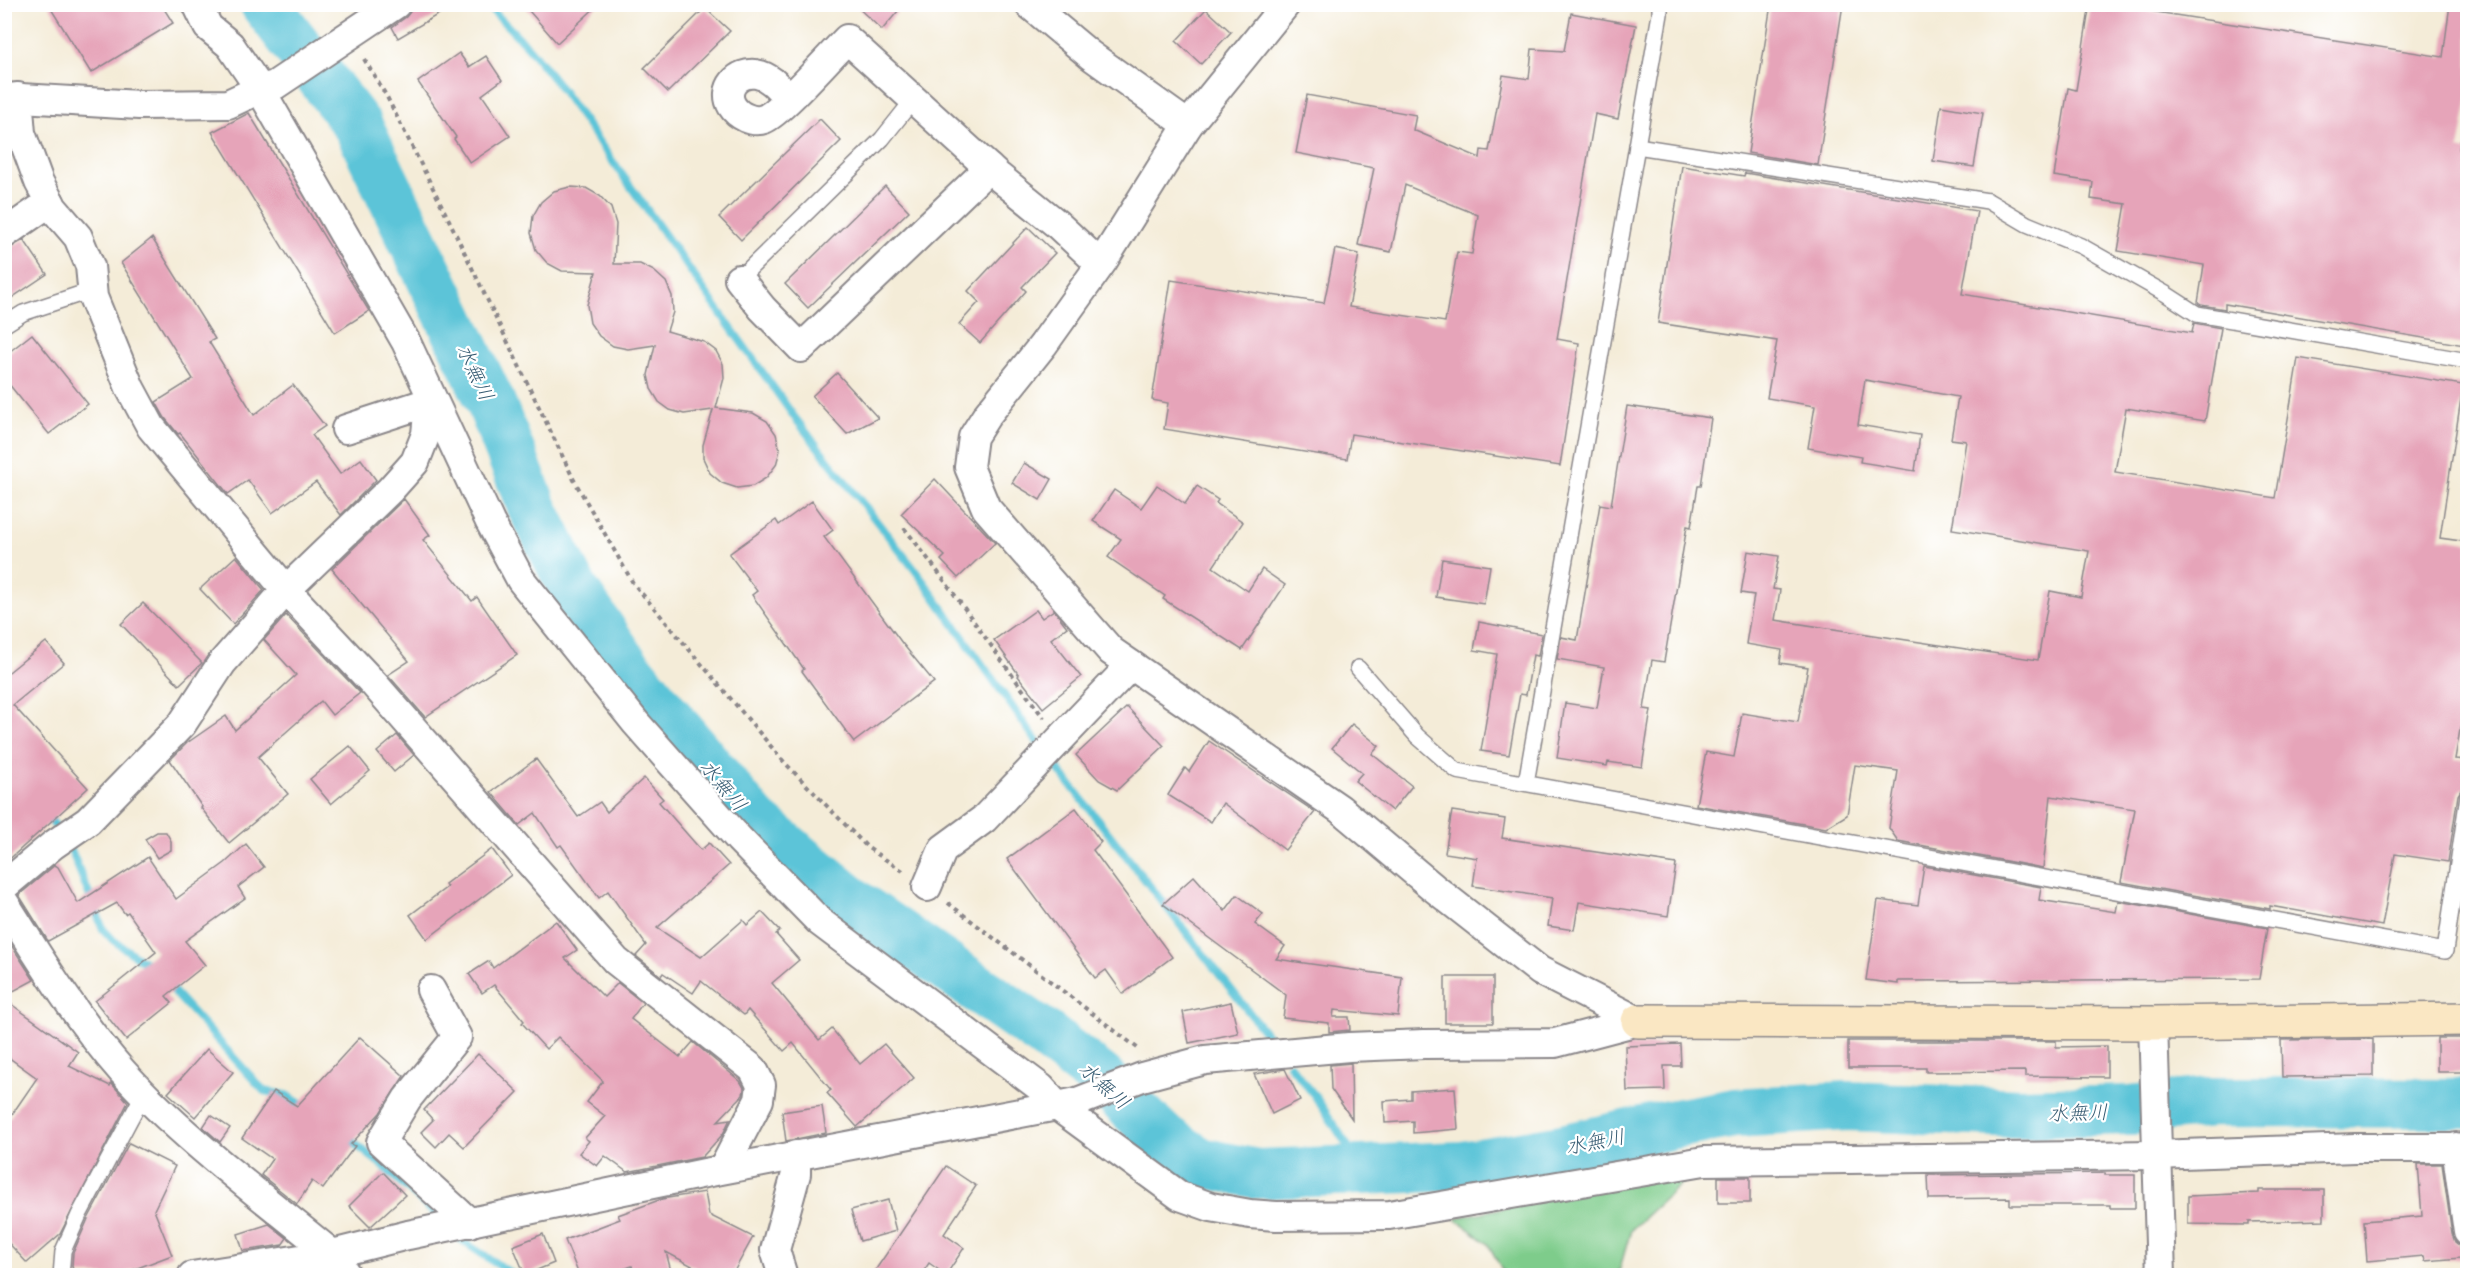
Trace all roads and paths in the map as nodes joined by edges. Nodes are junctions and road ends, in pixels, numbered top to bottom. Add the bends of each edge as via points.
1 (197, 4) edge
2 (331, 4) edge
3 (396, 4) edge
4 (1029, 4) edge
5 (1286, 4) edge
6 (1660, 4) edge
7 (345, 38) junction
8 (267, 87) junction
9 (11, 97) edge
10 (788, 98) dead end
11 (913, 100) junction
12 (1188, 125) junction
13 (1637, 146) junction
14 (989, 168) junction
15 (50, 202) junction
16 (4, 234) edge
17 (1100, 264) junction
18 (739, 279) joint
19 (92, 290) junction
20 (4, 325) edge
21 (2468, 361) edge
22 (430, 397) junction
23 (345, 429) dead end
24 (904, 528) dead end
25 (286, 590) junction
26 (1131, 665) junction
27 (1358, 668) dead end
28 (1051, 749) junction
29 (1526, 783) junction
30 (2468, 796) edge
31 (4, 886) edge
32 (927, 886) junction
33 (4, 902) edge
34 (431, 990) dead end
35 (2468, 1019) edge
36 (1638, 1021) junction
37 (2153, 1023) junction
38 (1154, 1074) junction
39 (144, 1093) junction
40 (1067, 1104) junction
41 (2462, 1147) edge
42 (796, 1155) junction
43 (2155, 1155) junction
44 (723, 1169) junction
45 (470, 1223) junction
46 (2468, 1232) edge
47 (340, 1265) edge
48 (62, 1275) edge
49 (192, 1275) edge
50 (783, 1275) edge
51 (2160, 1275) edge

1 - 8 street via 208,27 230,45
2 - 7 path
3 - 7 street
4 - 12 street via 1090,55
5 - 12 street
6 - 13 lane
7 - 8 street
7 - 32 path via 387,97 574,480 633,583 793,772 868,848
8 - 9 street via 228,104 139,105
8 - 22 street via 406,342
9 - 15 street via 39,182
10 - 11 street via 847,39
11 - 14 street
11 - 18 lane via 882,139
12 - 17 street
13 - 21 lane via 1988,201 2027,224 2081,246 2197,314
13 - 29 lane
14 - 17 street
14 - 18 street via 801,348
15 - 16 street
15 - 19 street via 78,237 90,266
17 - 26 street via 987,415 973,437 969,467 986,508 1111,651
19 - 20 lane via 23,313
19 - 25 street via 130,388 151,427
22 - 23 street
22 - 25 street via 426,434 415,462
22 - 40 street via 521,580 652,741 739,839 820,922
24 - 28 path via 947,581 1007,670
25 - 31 street via 222,663 182,724 88,821
25 - 44 street via 374,684 616,961 753,1069 761,1085 759,1100
26 - 28 street
26 - 36 street via 1340,809 1540,970
27 - 29 lane via 1417,736 1457,771
28 - 32 street via 984,819 943,849
29 - 30 lane via 2445,951
32 - 38 path
33 - 39 street via 55,983 121,1070
34 - 45 street via 457,1037 407,1099 381,1142
35 - 37 street
36 - 37 street
36 - 38 street via 1555,1043 1349,1047 1205,1060
37 - 43 street
38 - 40 street
39 - 47 street
39 - 48 lane via 79,1215 63,1251
40 - 42 street
40 - 43 street via 1180,1197 1211,1207 1276,1216 1389,1215 1704,1161
41 - 43 street
41 - 46 street
42 - 44 street
42 - 50 street via 796,1174 775,1250
43 - 51 street
44 - 45 street
45 - 47 street
47 - 49 street

